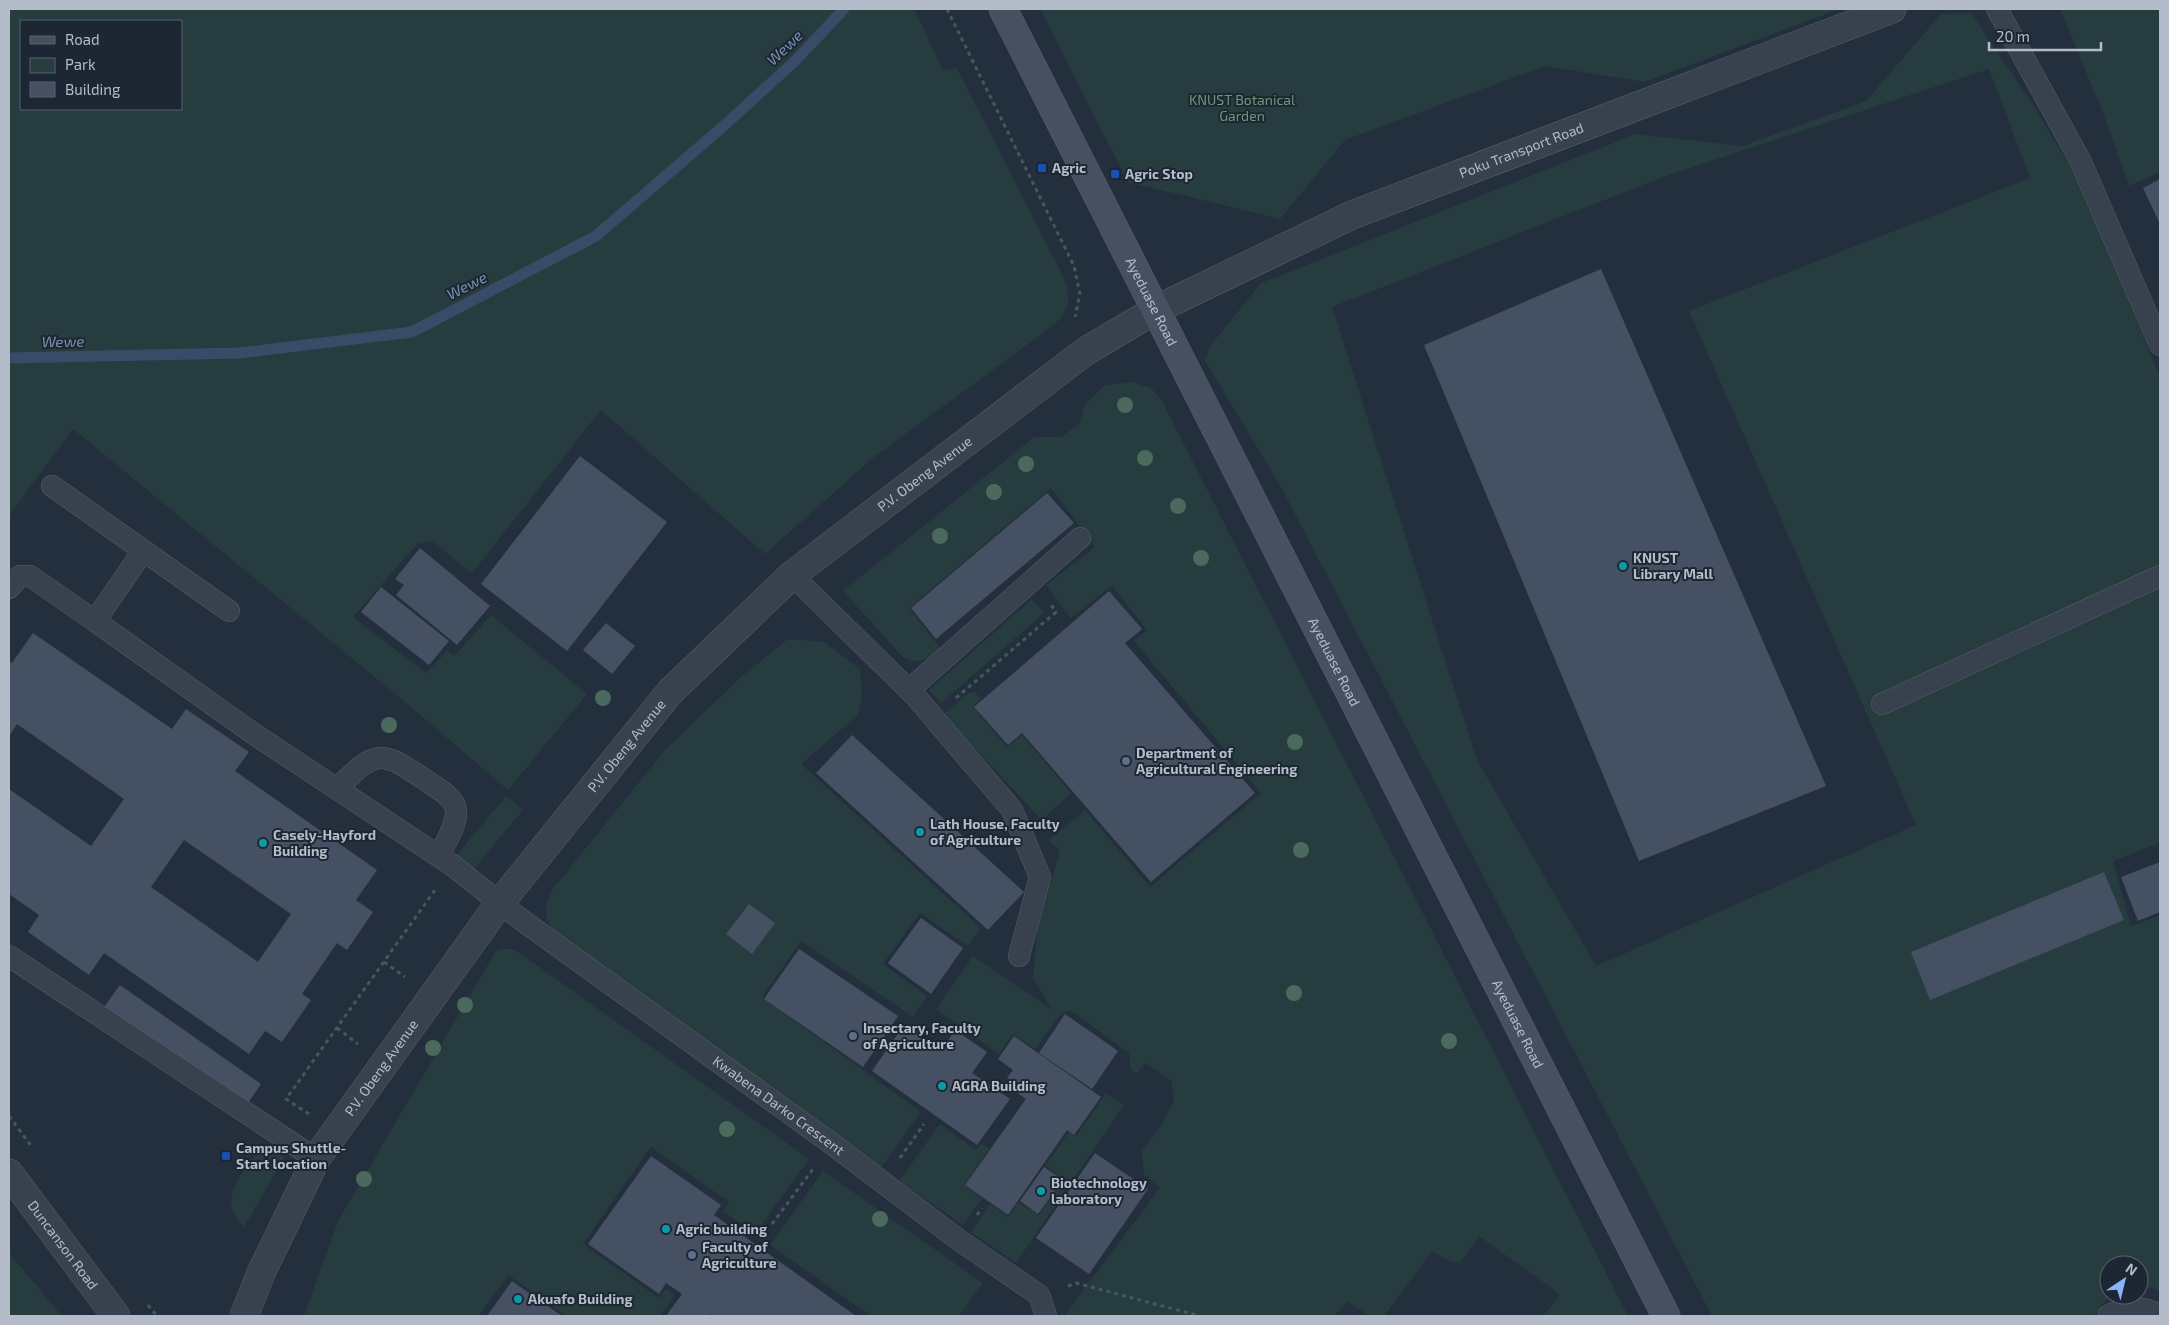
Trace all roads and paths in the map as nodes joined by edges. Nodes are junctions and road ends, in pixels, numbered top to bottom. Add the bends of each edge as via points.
1 (948, 9) edge
2 (1003, 9) edge
3 (1892, 9) edge
4 (1997, 9) edge
5 (1157, 309) junction
6 (2160, 345) edge
7 (1086, 351) junction
8 (52, 486) dead end
9 (1080, 538) dead end
10 (143, 551) junction
11 (792, 575) junction
12 (2160, 576) edge
13 (1032, 581) junction
14 (9, 588) edge
15 (229, 612) dead end
16 (95, 621) junction
17 (908, 690) junction
18 (1882, 704) dead end
19 (933, 718) junction
20 (337, 789) junction
21 (446, 861) junction
22 (499, 904) junction
23 (9, 956) edge
24 (1019, 956) dead end
25 (384, 962) junction
26 (406, 978) dead end
27 (336, 1028) junction
28 (361, 1045) dead end
29 (314, 1118) dead end
30 (924, 1124) dead end
31 (832, 1144) junction
32 (316, 1158) junction
33 (9, 1173) edge
34 (882, 1183) junction
35 (772, 1224) dead end
36 (1039, 1295) junction
37 (2160, 1314) edge
38 (116, 1316) edge
39 (244, 1316) edge
40 (1046, 1316) edge
41 (1200, 1316) edge
42 (1666, 1316) edge
43 (2108, 1316) edge

1 - 7 path via 1074,266 1080,294 1075,321
2 - 5 street, Ayeduase Road
3 - 5 street, Poku Transport Road via 1352,215
4 - 6 lane via 2081,162
5 - 7 street, P.V. Obeng Avenue
5 - 42 street, Ayeduase Road
7 - 11 street, P.V. Obeng Avenue
8 - 10 lane
9 - 13 lane
10 - 15 lane
10 - 16 lane
11 - 17 lane
11 - 22 street, P.V. Obeng Avenue via 670,692
12 - 18 lane
13 - 17 lane
13 - 19 path via 1056,612
14 - 16 lane, Kwabena Darko Crescent via 20,576 30,576
16 - 20 lane, Kwabena Darko Crescent
17 - 19 lane
19 - 24 lane via 1012,810 1040,877
20 - 21 lane, Kwabena Darko Crescent
20 - 21 lane via 356,769 370,760 385,757 442,791 455,805
21 - 22 lane, Kwabena Darko Crescent
21 - 25 path
22 - 31 lane, Kwabena Darko Crescent
22 - 32 street, P.V. Obeng Avenue
23 - 32 lane
25 - 26 path
25 - 27 path
27 - 28 path
27 - 29 path via 286,1099
30 - 34 path
31 - 34 lane, Kwabena Darko Crescent
31 - 35 path
32 - 39 street, P.V. Obeng Avenue
33 - 38 street, Duncanson Road
34 - 36 lane, Kwabena Darko Crescent
36 - 40 lane
36 - 41 path via 1076,1283
37 - 43 lane via 2143,1308 2122,1308

